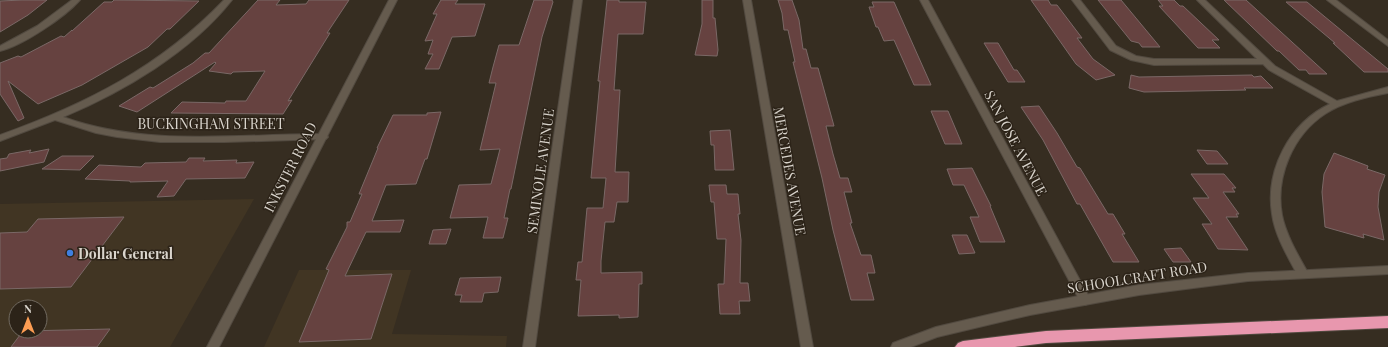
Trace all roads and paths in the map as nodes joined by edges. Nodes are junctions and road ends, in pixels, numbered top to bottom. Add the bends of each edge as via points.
1 (76, 0) edge
2 (228, 0) edge
3 (393, 0) edge
4 (578, 0) edge
5 (747, 0) edge
6 (924, 0) edge
7 (1076, 0) edge
8 (1200, 0) edge
9 (1331, 0) edge
10 (1388, 44) edge
11 (0, 49) edge
12 (1263, 61) junction
13 (1388, 90) edge
14 (1337, 105) junction
15 (54, 117) junction
16 (323, 137) junction
17 (0, 138) edge
18 (1388, 270) edge
19 (1302, 273) junction
20 (1085, 300) junction
21 (1388, 322) edge
22 (213, 347) edge
23 (529, 347) edge
24 (807, 347) edge
25 (897, 347) edge
26 (964, 347) edge

1 - 11 street via 46,26
2 - 15 street via 190,38 158,62 116,87
3 - 16 street, INKSTER ROAD
4 - 23 street, SEMINOLE AVENUE
5 - 24 street, MERCEDES AVENUE
6 - 20 street, SAN JOSE AVENUE
7 - 12 street via 1113,48 1134,58 1154,62
8 - 12 street
9 - 10 street
12 - 14 street
13 - 14 street
14 - 19 street via 1323,112 1301,130 1283,160 1278,179 1277,214 1288,246
15 - 16 street, BUCKINGHAM STREET via 95,131 145,138 181,140
15 - 17 street
16 - 22 street, INKSTER ROAD
18 - 19 street, SCHOOLCRAFT ROAD
19 - 20 street, SCHOOLCRAFT ROAD via 1201,282
20 - 25 street, SCHOOLCRAFT ROAD via 936,332
21 - 26 highway via 1046,337

